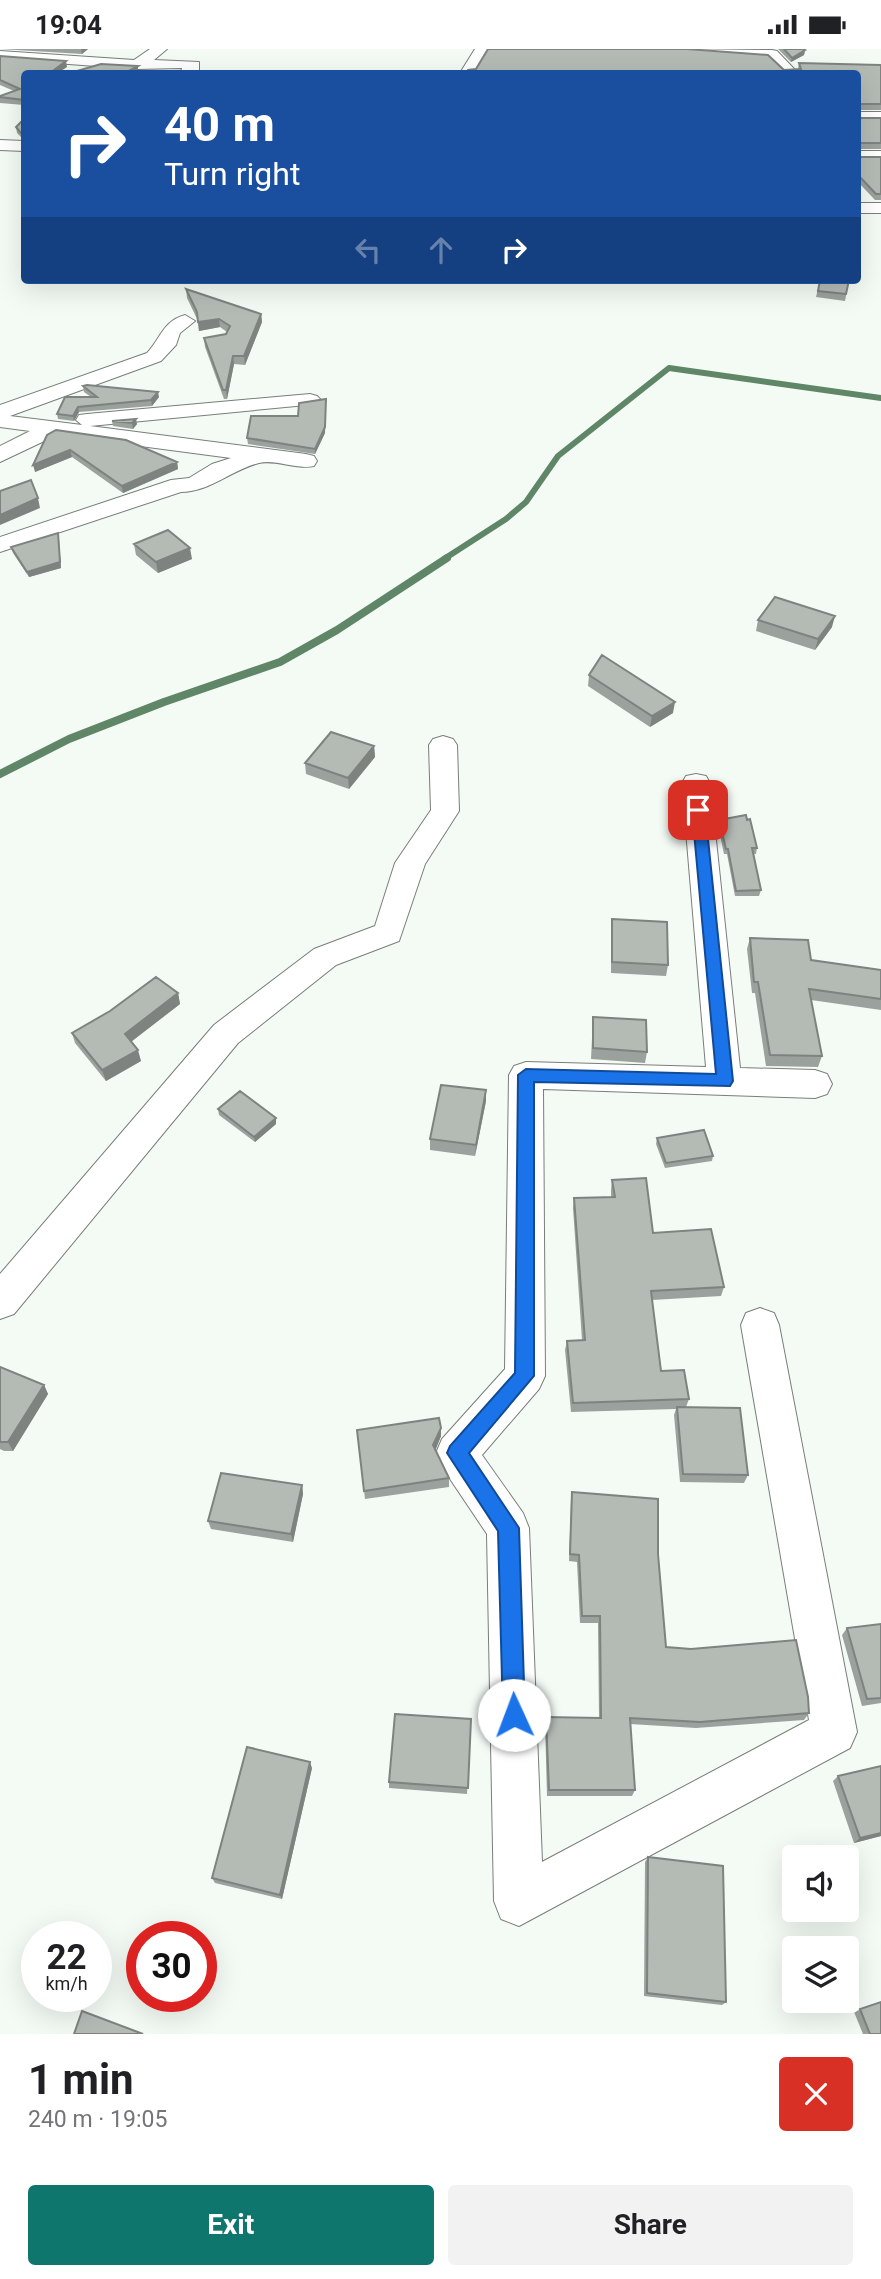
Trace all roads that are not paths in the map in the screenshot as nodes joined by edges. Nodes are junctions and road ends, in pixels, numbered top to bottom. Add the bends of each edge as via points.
1 (160, 49) edge
2 (482, 49) edge
3 (688, 49) edge
4 (0, 55) edge
5 (137, 65) junction
6 (189, 70) edge
7 (469, 70) edge
8 (788, 70) edge
9 (861, 117) edge
10 (881, 117) edge
11 (0, 145) edge
12 (21, 146) edge
13 (861, 156) edge
14 (881, 156) edge
15 (861, 208) edge
16 (881, 208) edge
17 (186, 331) dead end
18 (41, 399) junction
19 (310, 400) edge
20 (0, 412) edge
21 (0, 421) edge
22 (42, 427) junction
23 (0, 455) edge
24 (259, 455) junction
25 (306, 461) dead end
26 (0, 545) edge
27 (443, 745) dead end
28 (696, 783) dead end
29 (724, 1081) junction
30 (815, 1084) dead end
31 (0, 1302) edge
32 (760, 1325) dead end

1 - 5 street
2 - 7 street
3 - 8 street via 772,54
4 - 5 street
5 - 6 street via 194,65
9 - 10 street
11 - 12 street
13 - 14 street
15 - 16 street
17 - 18 street via 171,330 166,345 154,358
18 - 20 street
18 - 22 street via 52,411
19 - 22 street
21 - 22 street
22 - 23 street
22 - 24 street
24 - 25 street
24 - 26 street via 220,469 194,485 179,485
27 - 31 street via 445,810 410,863 388,933 325,957 226,1034
28 - 29 street
29 - 30 street
29 - 32 street via 526,1075 525,1376 457,1453 508,1528 519,1901 834,1732

